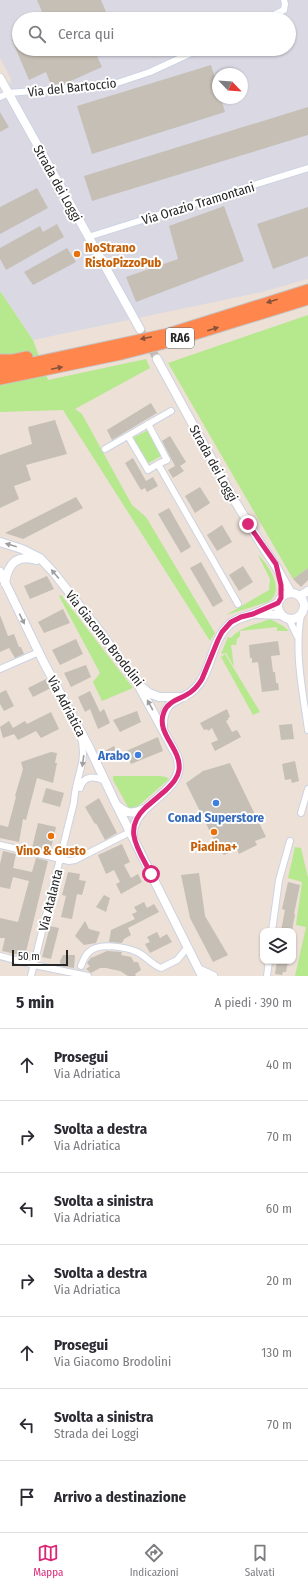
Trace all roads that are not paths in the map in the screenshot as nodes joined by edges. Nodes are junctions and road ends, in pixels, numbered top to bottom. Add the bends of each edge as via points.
1 (284, 0) edge
2 (280, 12) edge
3 (185, 56) edge
4 (0, 78) edge
5 (9, 93) junction
6 (0, 97) edge
7 (308, 168) edge
8 (88, 237) junction
9 (308, 290) edge
10 (308, 299) edge
11 (238, 316) junction
12 (140, 329) tunnel mouth
13 (157, 359) tunnel mouth
14 (0, 360) edge
15 (15, 368) junction
16 (0, 370) edge
17 (0, 380) edge
18 (0, 384) edge
19 (171, 411) dead end
20 (148, 424) junction
21 (128, 436) junction
22 (105, 449) dead end
23 (158, 464) junction
24 (0, 542) edge
25 (45, 563) junction
26 (276, 564) junction
27 (2, 578) edge
28 (308, 591) edge
29 (291, 593) junction
30 (300, 596) junction
31 (280, 601) junction
32 (238, 604) dead end
33 (306, 604) edge
34 (253, 614) junction
35 (281, 615) junction
36 (301, 615) junction
37 (289, 619) junction
38 (298, 638) junction
39 (39, 652) junction
40 (0, 669) edge
41 (137, 683) junction
42 (305, 691) edge
43 (184, 696) junction
44 (76, 723) junction
45 (163, 728) junction
46 (308, 730) edge
47 (105, 781) junction
48 (308, 789) edge
49 (74, 802) junction
50 (115, 802) junction
51 (144, 809) junction
52 (301, 813) dead end
53 (132, 836) junction
54 (290, 841) dead end
55 (0, 845) edge
56 (60, 859) junction
57 (272, 928) edge
58 (188, 947) junction
59 (0, 956) edge
60 (268, 964) edge
61 (34, 965) junction
62 (81, 966) dead end
63 (201, 973) edge
64 (266, 975) edge
65 (31, 976) edge
66 (88, 976) edge
67 (213, 976) edge

1 - 2 street via 284,10
3 - 5 street, Via del Bartoccio via 150,72 114,84
4 - 5 main road, Strada dei Loggi
5 - 6 street, Via del Bartoccio
5 - 8 main road, Strada dei Loggi
7 - 8 street, Via Orazio Tramontani
8 - 12 main road, Strada dei Loggi
9 -> 11 highway, RA6
10 - 11 highway, RA6
11 -> 15 highway, RA6
15 -> 11 highway, RA6 via 121,354 172,341
13 - 26 main road, Strada dei Loggi via 233,498
14 - 15 highway
15 - 16 highway
15 - 17 highway, RA6
15 - 18 highway, RA6
19 - 20 street
20 - 21 street
20 - 23 street via 167,460
21 - 22 street
21 - 23 street via 148,470
23 - 32 street
25 -> 24 main road, Via Giacomo Brodolini via 22,548
25 - 27 main road via 24,557 16,560
41 -> 25 main road, Via Giacomo Brodolini
26 - 29 main road, Strada dei Loggi
26 - 31 main road, Strada dei Loggi via 281,585
27 -> 39 main road, Via Adriatica
28 - 30 main road
29 - 30 main road
29 - 31 main road via 284,595
30 - 33 main road
31 - 34 main road
31 - 35 main road via 278,610
33 - 36 main road
34 - 35 main road
34 - 43 main road via 231,622 222,632 202,679 192,692
35 - 37 main road
36 - 37 main road via 296,619
36 - 38 street
37 - 38 street
38 - 42 street
39 - 40 street
39 - 44 main road, Via Adriatica
41 - 43 main road, Via Giacomo Brodolini via 159,697
45 -> 41 main road
42 - 46 street
43 - 45 main road via 165,709 162,716
44 - 47 main road, Via Adriatica
44 -> 49 street, Via Atalanta via 84,754
45 - 51 main road via 179,760 178,773 174,782
47 - 49 street, Via Atalanta via 92,777 84,780
47 - 50 main road, Via Adriatica
48 - 52 street
49 - 56 street, Via Atalanta
50 - 51 main road via 130,813
50 - 53 main road, Via Adriatica
51 - 53 main road via 133,826
53 - 56 street, Via Atalanta via 75,860
53 - 58 main road, Via Adriatica
54 - 57 street via 279,880
55 - 56 street
56 - 61 street, Via Atalanta
58 - 62 street via 177,960 161,968 137,952 99,946 89,951
58 - 63 main road, Via Adriatica
59 - 61 street
60 - 64 street
61 - 65 street, Via Atalanta
61 - 66 street
63 - 67 main road

